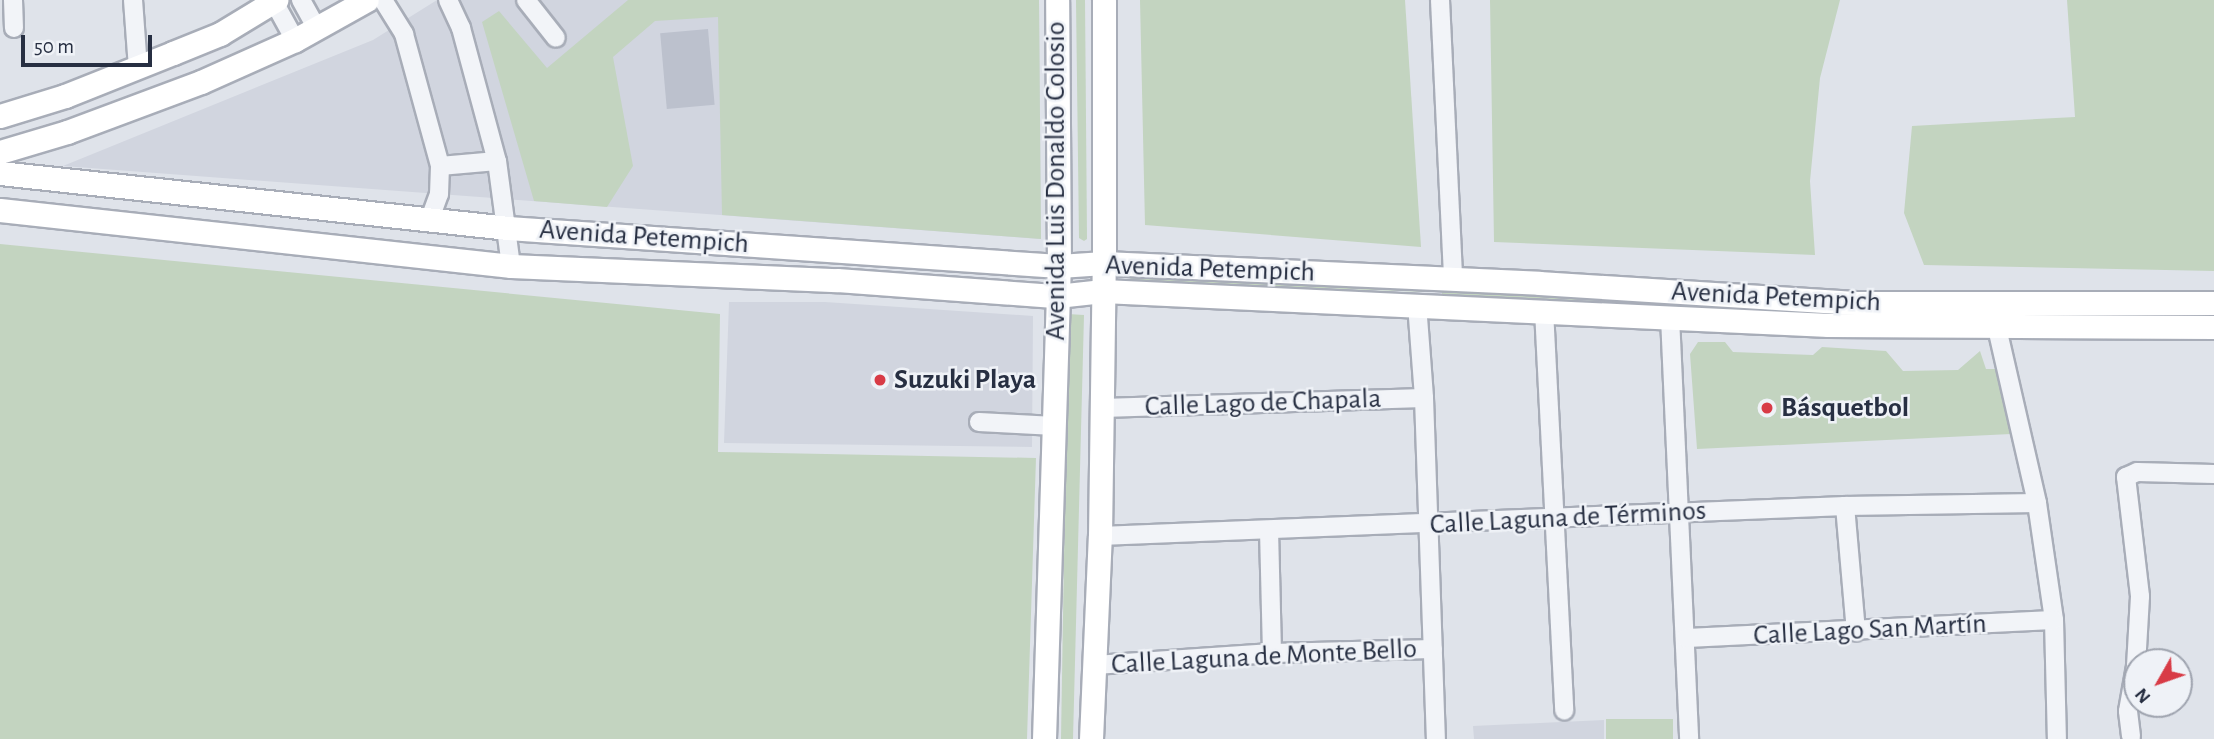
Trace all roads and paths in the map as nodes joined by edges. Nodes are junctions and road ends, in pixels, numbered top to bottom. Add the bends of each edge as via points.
1 (12, 0) edge
2 (133, 0) edge
3 (274, 0) edge
4 (301, 0) edge
5 (367, 0) edge
6 (383, 0) edge
7 (448, 0) edge
8 (526, 0) edge
9 (1056, 0) edge
10 (1104, 0) edge
11 (1440, 0) edge
12 (14, 28) dead end
13 (317, 29) junction
14 (556, 37) dead end
15 (295, 40) junction
16 (138, 68) junction
17 (0, 116) edge
18 (0, 152) edge
19 (497, 161) junction
20 (440, 166) junction
21 (0, 173) edge
22 (0, 211) edge
23 (430, 219) junction
24 (508, 228) junction
25 (1104, 263) junction
26 (511, 266) junction
27 (1059, 266) junction
28 (1453, 280) junction
29 (1103, 291) junction
30 (1057, 296) junction
31 (2214, 303) edge
32 (1417, 304) junction
33 (1544, 310) junction
34 (1670, 317) junction
35 (2214, 327) edge
36 (1997, 328) junction
37 (1423, 398) junction
38 (1102, 408) junction
39 (978, 422) dead end
40 (1055, 425) junction
41 (2214, 474) edge
42 (2037, 503) junction
43 (1846, 506) junction
44 (1678, 512) junction
45 (1553, 517) junction
46 (1428, 524) junction
47 (1269, 530) junction
48 (1100, 536) junction
49 (2054, 621) junction
50 (1856, 632) junction
51 (1686, 638) junction
52 (1433, 649) junction
53 (1272, 653) junction
54 (1095, 665) junction
55 (1563, 711) dead end
56 (2131, 736) dead end
57 (1044, 739) edge
58 (1091, 739) edge
59 (1436, 739) edge
60 (1689, 739) edge
61 (2057, 739) edge

1 - 12 street
2 - 16 street
3 - 15 street
3 - 16 main road via 220,33
4 - 13 street
5 - 13 main road
6 - 20 street via 404,34
7 - 19 street via 461,28
8 - 14 street
9 - 27 main road, Avenida Luis Donaldo Colosio
10 - 25 main road, Avenida Luis Donaldo Colosio
11 - 28 street
13 - 15 main road
15 - 18 main road via 130,110
16 - 17 main road
19 - 20 street
19 - 24 street
20 - 23 street via 439,194
21 - 23 main road, Avenida Petempich
22 - 26 main road, Avenida Petempich
23 - 24 main road, Avenida Petempich
24 - 26 street
24 - 27 main road, Avenida Petempich
25 - 27 main road, Avenida Petempich
25 - 28 main road, Avenida Petempich
25 - 29 main road, Avenida Luis Donaldo Colosio
26 - 30 main road, Avenida Petempich via 837,280
27 - 30 main road, Avenida Luis Donaldo Colosio
28 - 31 main road, Avenida Petempich via 1859,303
29 - 30 main road, Avenida Petempich
29 - 32 main road, Avenida Petempich
29 - 38 main road, Avenida Luis Donaldo Colosio
30 - 40 main road, Avenida Luis Donaldo Colosio
32 - 33 main road, Avenida Petempich
32 - 37 street
33 - 34 main road, Avenida Petempich
33 - 45 street
34 - 36 main road, Avenida Petempich
34 - 44 street
35 - 36 main road, Avenida Petempich
36 - 42 street
37 - 38 street, Calle Lago de Chapala
37 - 46 street
38 - 48 main road, Avenida Luis Donaldo Colosio
39 - 40 street
40 - 57 main road, Avenida Luis Donaldo Colosio
41 - 56 street via 2137,472 2126,477 2140,596 2136,666 2127,711
42 - 43 street, Calle Laguna de Términos
42 - 49 street
43 - 44 street, Calle Laguna de Términos
43 - 50 street
44 - 45 street, Calle Laguna de Términos
44 - 51 street
45 - 46 street, Calle Laguna de Términos
45 - 55 street
46 - 47 street, Calle Laguna de Términos
46 - 52 street
47 - 48 street, Calle Laguna de Términos
47 - 53 street
48 - 54 main road, Avenida Luis Donaldo Colosio
49 - 50 street, Calle Lago San Martín
49 - 61 street
50 - 51 street, Calle Lago San Martín
51 - 60 street
52 - 53 street, Calle Laguna de Monte Bello
52 - 59 street
53 - 54 street, Calle Laguna de Monte Bello
54 - 58 main road, Avenida Luis Donaldo Colosio

